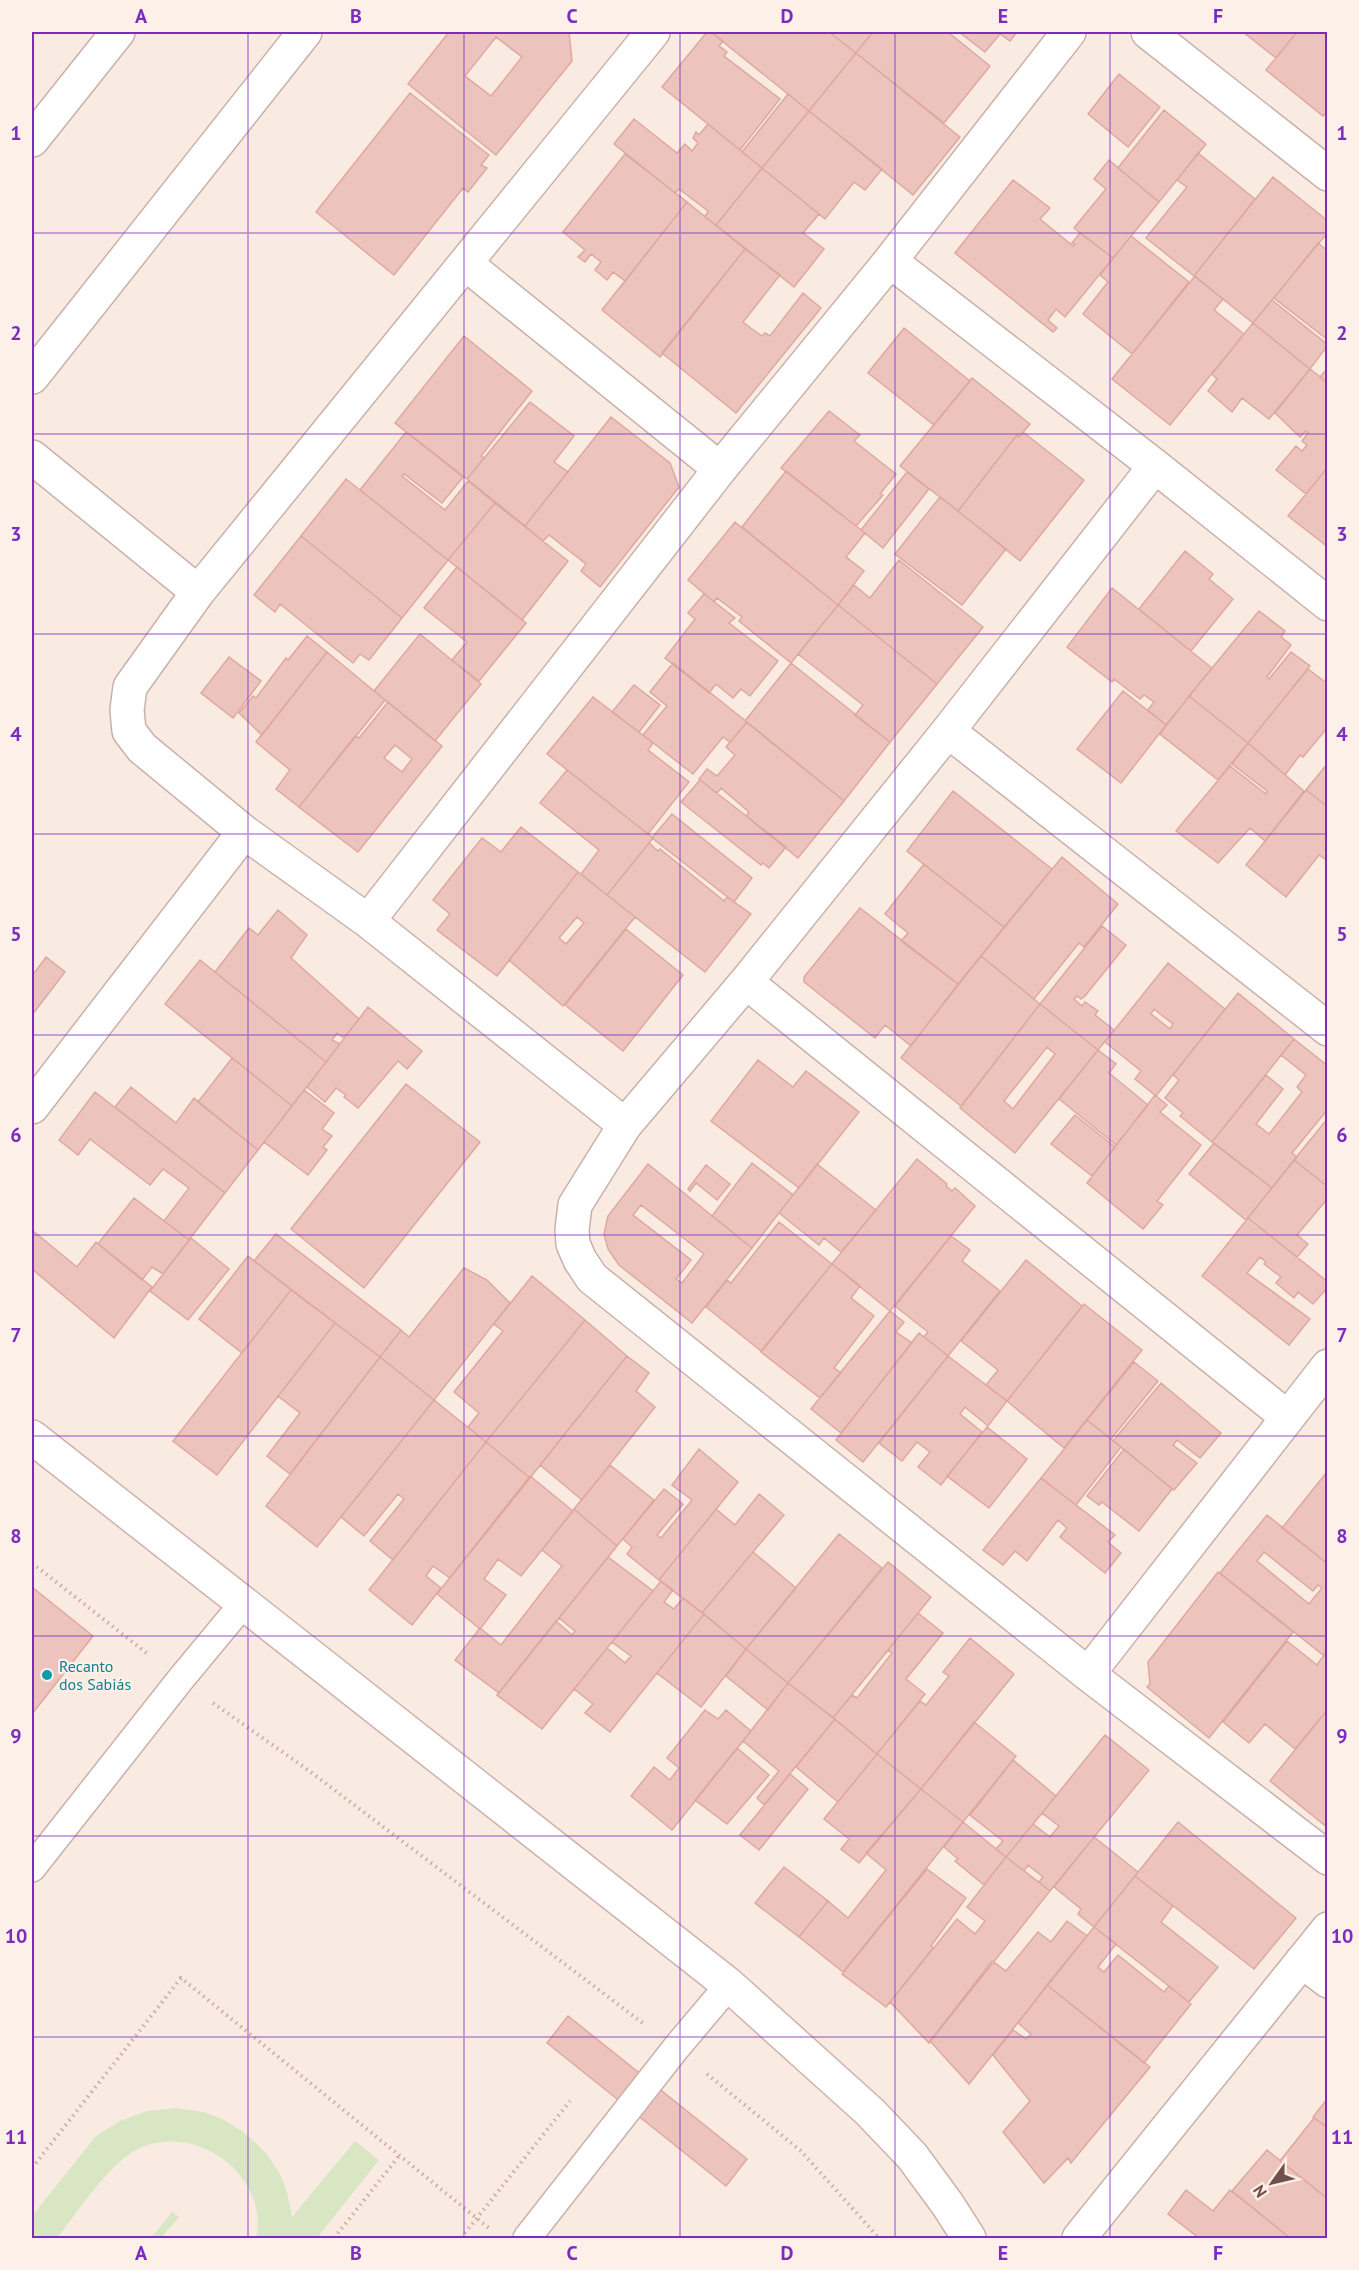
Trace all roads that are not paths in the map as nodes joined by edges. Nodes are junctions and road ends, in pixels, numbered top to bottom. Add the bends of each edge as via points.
1 (118, 32) edge
2 (305, 32) edge
3 (651, 32) edge
4 (1069, 32) edge
5 (1148, 32) edge
6 (32, 140) edge
7 (1328, 174) edge
8 (890, 261) junction
9 (466, 264) junction
10 (32, 377) edge
11 (32, 457) edge
12 (1155, 466) junction
13 (720, 469) junction
14 (198, 592) junction
15 (1328, 604) edge
16 (948, 731) junction
17 (244, 832) junction
18 (368, 921) junction
19 (746, 982) junction
20 (1328, 1029) edge
21 (32, 1107) edge
22 (625, 1125) junction
23 (1328, 1366) edge
24 (1287, 1417) junction
25 (32, 1437) edge
26 (243, 1604) junction
27 (1088, 1674) junction
28 (1328, 1858) edge
29 (32, 1868) edge
30 (1328, 1929) edge
31 (1302, 1961) junction
32 (1328, 1981) edge
33 (729, 1985) junction
34 (527, 2238) edge
35 (969, 2238) edge
36 (1079, 2238) edge

1 - 6 street
2 - 10 street
3 - 9 street
4 - 8 street
5 - 7 street
8 - 12 street
8 - 13 street
9 - 13 street
9 - 14 street
11 - 14 street
12 - 15 street
12 - 16 street
13 - 18 street
14 - 17 street via 130,687 129,731 142,748
16 - 19 street
16 - 20 street
17 - 18 street
17 - 21 street
18 - 22 street
19 - 22 street
19 - 24 street
22 - 27 street via 575,1205 573,1244 592,1278
23 - 24 street
24 - 27 street
25 - 26 street
26 - 29 lane
26 - 33 street
27 - 28 street
30 - 31 street
31 - 32 street
31 - 36 street
33 - 34 lane
33 - 35 street via 877,2119 912,2156

